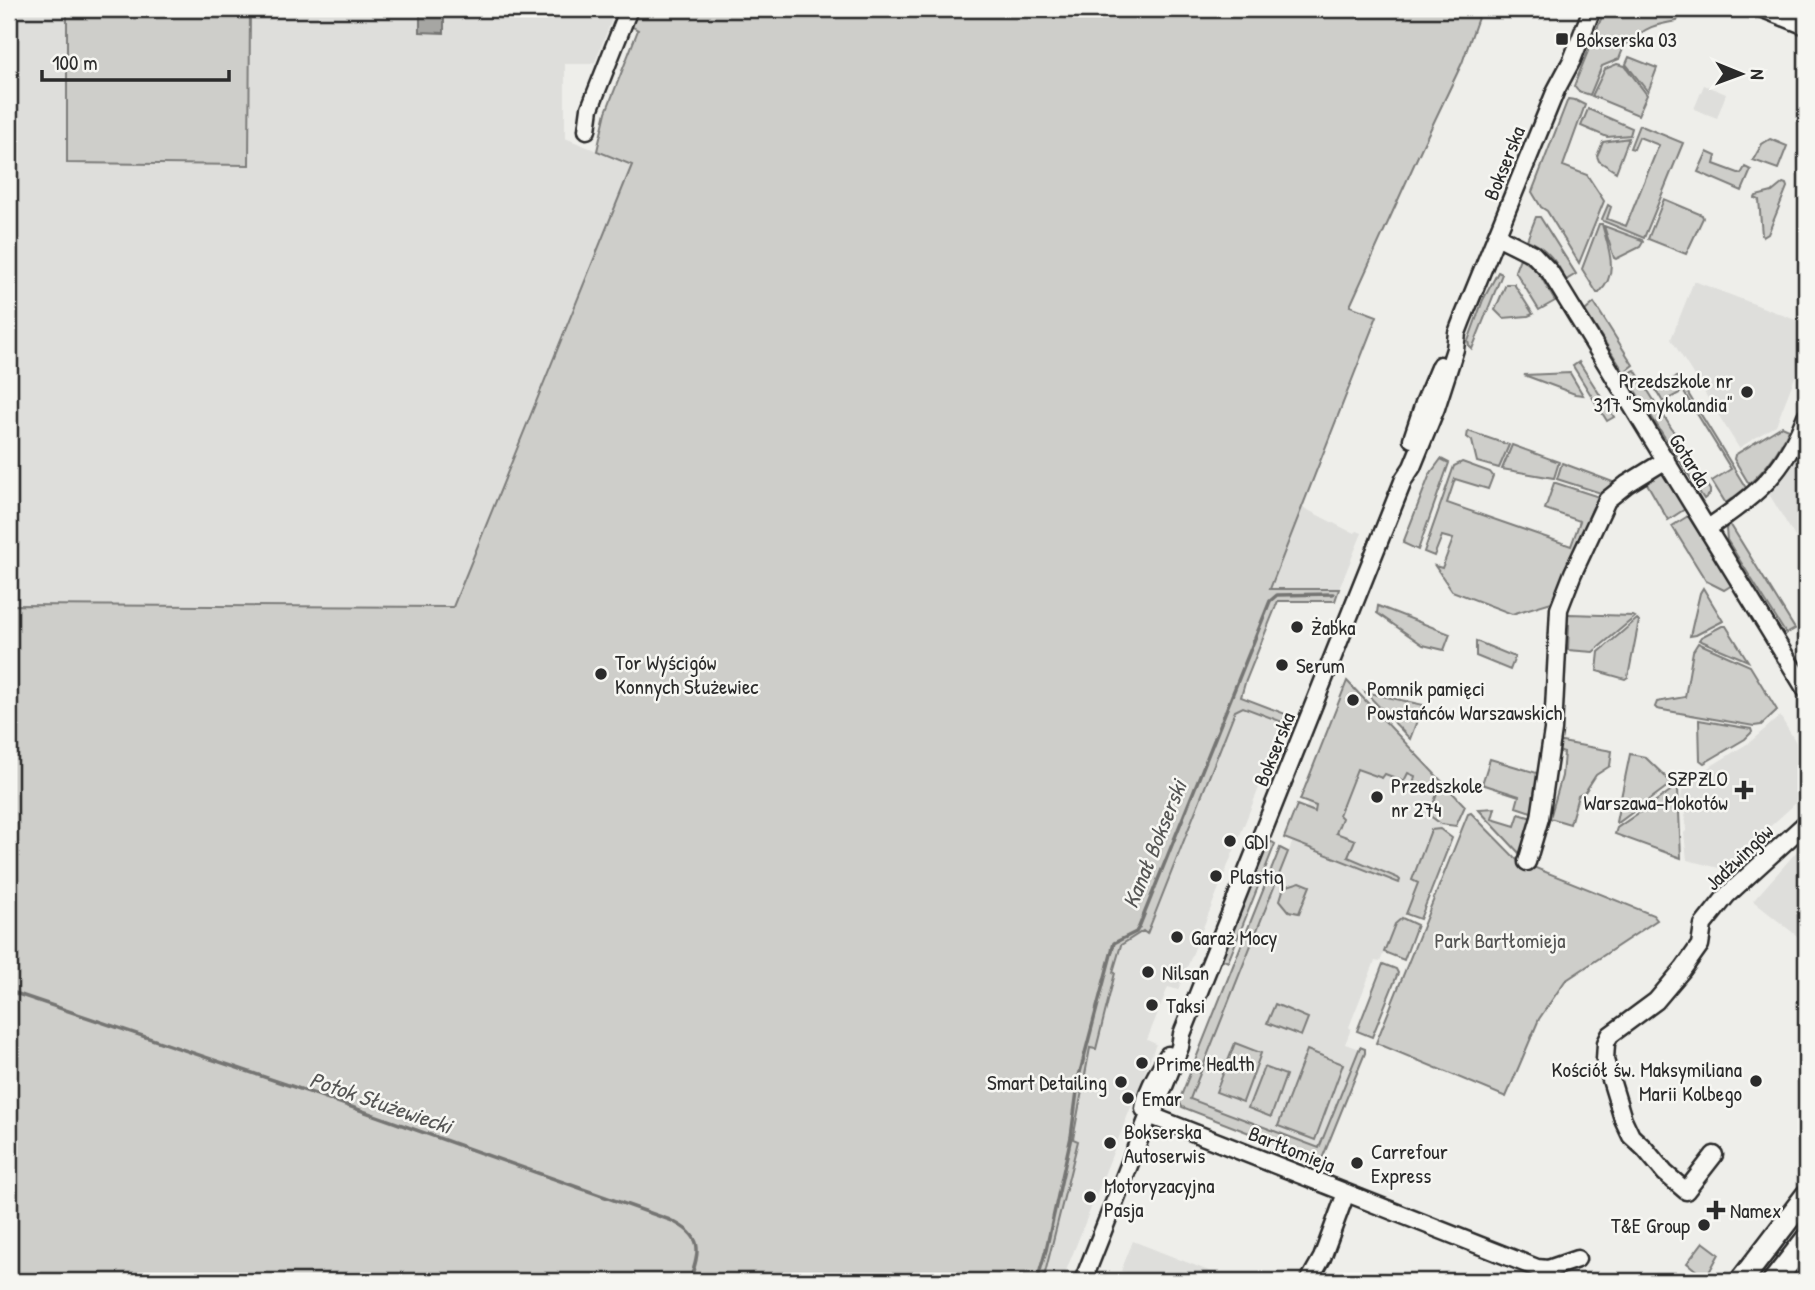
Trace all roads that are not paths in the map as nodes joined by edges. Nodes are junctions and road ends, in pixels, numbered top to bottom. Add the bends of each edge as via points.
1 (629, 9) edge
2 (1592, 9) edge
3 (1763, 9) edge
4 (1806, 26) edge
5 (587, 130) dead end
6 (1497, 236) junction
7 (1806, 416) edge
8 (1666, 460) junction
9 (1708, 528) junction
10 (1806, 690) edge
11 (1806, 822) edge
12 (1527, 862) dead end
13 (1151, 1115) junction
14 (1714, 1155) dead end
15 (1346, 1193) junction
16 (1806, 1196) edge
17 (1806, 1240) edge
18 (1577, 1259) dead end
19 (1083, 1281) edge
20 (1309, 1281) edge
21 (1741, 1281) edge
22 (1774, 1281) edge

1 - 5 street via 590,108
2 - 6 street, Bokserska
3 - 4 street
6 - 8 street, Gotarda via 1544,264
6 - 13 street, Bokserska via 1457,333 1436,408 1182,1034 1149,1091 1144,1106
7 - 9 street via 1774,475
8 - 9 street, Gotarda
8 - 12 street via 1607,500 1559,609 1553,730 1540,818
9 - 10 street, Gotarda
11 - 14 street, Jadźwingów via 1727,895 1703,925 1700,945 1683,969 1656,1001 1610,1035 1606,1044 1605,1060 1623,1119 1631,1136 1665,1173 1686,1191
13 - 15 street, Bartłomieja
13 - 19 street, Bokserska
15 - 18 street, Bartłomieja via 1537,1268
15 - 20 street
16 - 21 main road
17 - 22 main road

